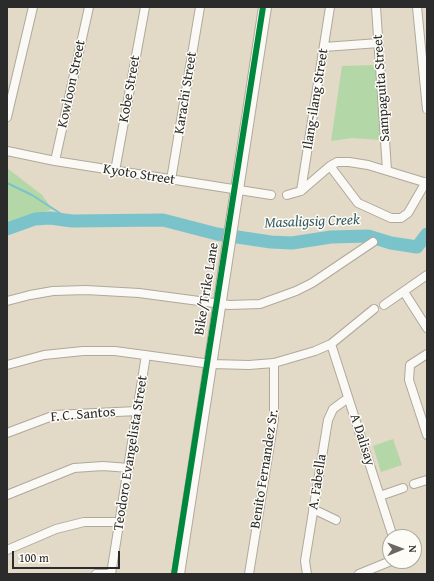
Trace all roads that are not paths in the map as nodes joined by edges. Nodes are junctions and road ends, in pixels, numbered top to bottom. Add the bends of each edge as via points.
1 (33, 7) edge
2 (89, 7) edge
3 (145, 7) edge
4 (200, 7) edge
5 (265, 7) edge
6 (330, 7) edge
7 (376, 7) edge
8 (417, 7) edge
9 (379, 43) junction
10 (324, 47) junction
11 (427, 109) edge
12 (7, 117) edge
13 (7, 151) edge
14 (56, 161) junction
15 (330, 166) junction
16 (387, 170) junction
17 (115, 171) junction
18 (171, 180) junction
19 (427, 183) edge
20 (237, 191) junction
21 (301, 191) junction
22 (271, 195) dead end
23 (287, 195) dead end
24 (373, 242) dead end
25 (427, 275) edge
26 (404, 292) junction
27 (7, 301) edge
28 (220, 304) junction
29 (384, 305) dead end
30 (374, 309) dead end
31 (427, 328) edge
32 (331, 344) junction
33 (427, 354) edge
34 (146, 355) junction
35 (274, 363) junction
36 (211, 364) junction
37 (7, 365) edge
38 (348, 398) junction
39 (137, 412) junction
40 (7, 433) edge
41 (427, 436) edge
42 (128, 468) junction
43 (427, 480) edge
44 (414, 484) dead end
45 (403, 488) dead end
46 (7, 495) edge
47 (380, 496) junction
48 (313, 509) junction
49 (336, 520) dead end
50 (119, 522) junction
51 (390, 529) edge
52 (7, 550) edge
53 (382, 565) edge
54 (96, 574) edge
55 (111, 574) edge
56 (178, 574) edge
57 (249, 574) edge
58 (307, 574) edge
59 (359, 574) edge

1 - 12 street
2 - 14 street, Kowloon Street
3 - 17 street, Kobe Street
4 - 18 street, Karachi Street
5 - 20 street
6 - 10 street, Ilang-ilang Street
7 - 9 street, Sampaguita Street
8 - 11 street
9 - 10 street
9 - 16 street, Sampaguita Street
10 - 21 street, Ilang-ilang Street
13 - 14 street, Kyoto Street
14 - 17 street, Kyoto Street
15 - 16 street via 337,162 349,162
15 - 19 street via 358,203 391,218 401,218 408,213
15 - 21 street
16 - 19 street
17 - 18 street, Kyoto Street
18 - 20 street, Kyoto Street
20 - 22 street, Kyoto Street
20 - 28 street
21 - 23 street
24 - 28 street via 296,291 260,304
25 - 26 street
26 - 29 street
26 - 31 street
27 - 28 street via 53,291 91,290 139,293
28 - 36 street
30 - 32 street
32 - 35 street
32 - 38 street, A Dalisay
33 - 41 street via 410,365 408,380
34 - 36 street
34 - 37 street via 116,351 83,351 44,355
34 - 39 street, Teodoro Evangelista Street
35 - 36 street
35 - 57 street, Benito Fernandez Sr. via 274,419
36 - 56 street
38 - 47 street, A Dalisay
38 - 48 street, A. Fabella via 333,409 328,420
39 - 40 street, F. C. Santos via 55,415
39 - 42 street, Teodoro Evangelista Street
42 - 46 street via 74,468
42 - 50 street, Teodoro Evangelista Street
43 - 44 street
45 - 47 street
47 - 51 street, A Dalisay
48 - 49 street
48 - 58 street, A. Fabella via 305,561
50 - 52 street via 84,522 56,529
50 - 55 street, Teodoro Evangelista Street
53 - 59 street
54 - 55 street

